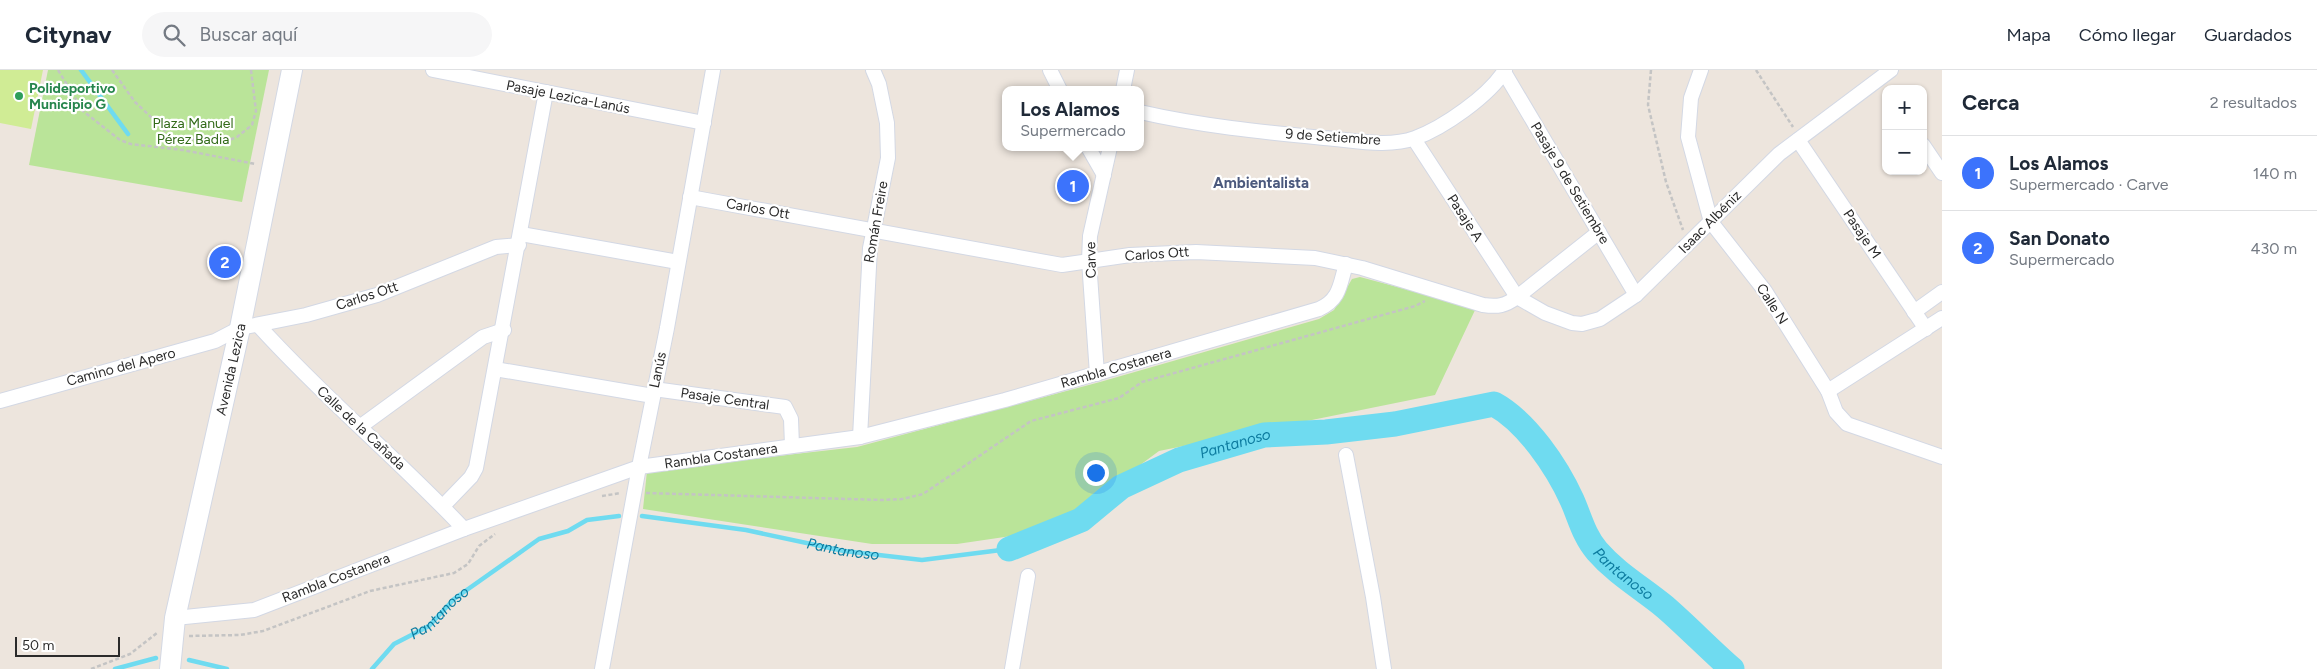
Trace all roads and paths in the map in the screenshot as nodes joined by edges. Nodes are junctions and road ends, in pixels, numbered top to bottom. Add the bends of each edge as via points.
1 (58, 70) edge
2 (112, 70) edge
3 (250, 70) edge
4 (292, 70) edge
5 (433, 70) edge
6 (713, 70) edge
7 (873, 70) edge
8 (1050, 70) edge
9 (1127, 70) edge
10 (1651, 70) edge
11 (1701, 70) edge
12 (1756, 70) edge
13 (1891, 70) edge
14 (1504, 71) edge
15 (1883, 85) edge
16 (1058, 86) edge
17 (1124, 86) edge
18 (1882, 86) edge
19 (546, 92) junction
20 (1144, 113) edge
21 (704, 123) junction
22 (1414, 138) junction
23 (1798, 140) junction
24 (1090, 151) edge
25 (1109, 151) edge
26 (1927, 152) edge
27 (274, 168) junction
28 (1942, 173) edge
29 (1104, 175) junction
30 (690, 197) junction
31 (1711, 222) junction
32 (874, 231) junction
33 (1599, 232) junction
34 (520, 239) junction
35 (1690, 242) junction
36 (1090, 261) junction
37 (678, 262) junction
38 (1346, 264) junction
39 (1442, 292) junction
40 (1942, 292) edge
41 (1636, 295) junction
42 (1516, 297) junction
43 (1914, 312) junction
44 (1942, 318) edge
45 (249, 327) junction
46 (1926, 329) junction
47 (504, 330) junction
48 (495, 369) junction
49 (1097, 374) junction
50 (1828, 391) junction
51 (653, 392) junction
52 (0, 400) edge
53 (361, 426) junction
54 (860, 437) junction
55 (792, 446) junction
56 (1346, 455) dead end
57 (1942, 457) edge
58 (638, 468) junction
59 (634, 493) junction
60 (595, 497) dead end
61 (443, 506) junction
62 (464, 529) junction
63 (501, 532) dead end
64 (1028, 576) dead end
65 (175, 618) junction
66 (91, 669) edge
67 (170, 669) edge
68 (602, 669) edge
69 (1012, 669) edge
70 (1384, 669) edge

1 - 27 path via 83,111 120,140
2 - 3 path via 135,102 172,137 224,142 252,125 256,111
4 - 27 street, Avenida Lezica
5 - 19 street, Pasaje Lezica-Lanús
6 - 21 street, Lanús
7 - 32 street, Román Freire via 884,104 888,141 888,158
8 - 16 street
9 - 17 street
10 - 35 path via 1648,104 1666,182 1680,226
11 - 31 street via 1691,98 1688,137
12 - 23 path
13 - 15 street, Isaac Albéniz
14 - 22 street, 9 de Setiembre via 1471,104
14 - 33 street, Pasaje 9 de Setiembre
18 - 23 street, Isaac Albéniz
19 - 21 street, Pasaje Lezica-Lanús
19 - 34 street
20 - 22 street, 9 de Setiembre via 1238,129 1337,139 1386,142
21 - 30 street, Lanús
22 - 42 street, Pasaje A
23 - 31 street, Isaac Albéniz via 1779,154
23 - 43 street, Pasaje M
24 - 29 street
25 - 29 street, Carve
26 - 28 street
27 - 45 street, Avenida Lezica
29 - 36 street, Carve via 1090,236
30 - 32 street, Carlos Ott
30 - 37 street, Lanús
31 - 35 street, Isaac Albéniz
31 - 50 street, Calle N via 1765,291
32 - 36 street, Carlos Ott via 1050,264
32 - 54 street, Román Freire via 870,248
33 - 41 street, Pasaje 9 de Setiembre
33 - 42 street, Carlos Ott
34 - 37 street, Carlos Ott
34 - 45 street, Carlos Ott via 377,295
34 - 47 street
35 - 41 street, Isaac Albéniz
36 - 38 street, Carlos Ott via 1130,255 1196,252 1315,258
36 - 49 street, Carve
37 - 51 street, Lanús
38 - 39 street, Carlos Ott
38 - 49 street, Rambla Costanera via 1336,296 1330,304 1319,309
39 - 42 street, Carlos Ott via 1498,307 1506,306
39 - 59 path via 1414,306 1142,382 1119,398 1031,420 923,494 902,500
40 - 43 street
41 - 42 street, Isaac Albéniz via 1600,319 1582,324 1545,313
43 - 46 street, Pasaje M
44 - 46 street
45 - 52 street, Camino del Apero via 215,341
45 - 53 street, Calle de la Cañada
45 - 65 street, Avenida Lezica
46 - 50 street
47 - 48 street
47 - 53 street via 483,337
48 - 51 street
48 - 61 street via 476,468
49 - 54 street, Rambla Costanera
50 - 57 street, Calle N via 1836,412 1846,424
51 - 55 street, Pasaje Central via 784,407 791,419
51 - 58 street, Lanús
53 - 61 street, Calle de la Cañada
54 - 55 street, Rambla Costanera
55 - 58 street, Rambla Costanera
56 - 70 street
58 - 59 street, Lanús
58 - 62 street, Rambla Costanera
59 - 60 path
59 - 68 street, Lanús
61 - 62 street, Calle de la Cañada
62 - 65 street, Rambla Costanera via 254,610
63 - 65 path via 479,546 468,564 454,573 370,592 263,631 240,636 186,636
64 - 69 street
65 - 66 path via 130,654
65 - 67 street, Avenida Lezica

